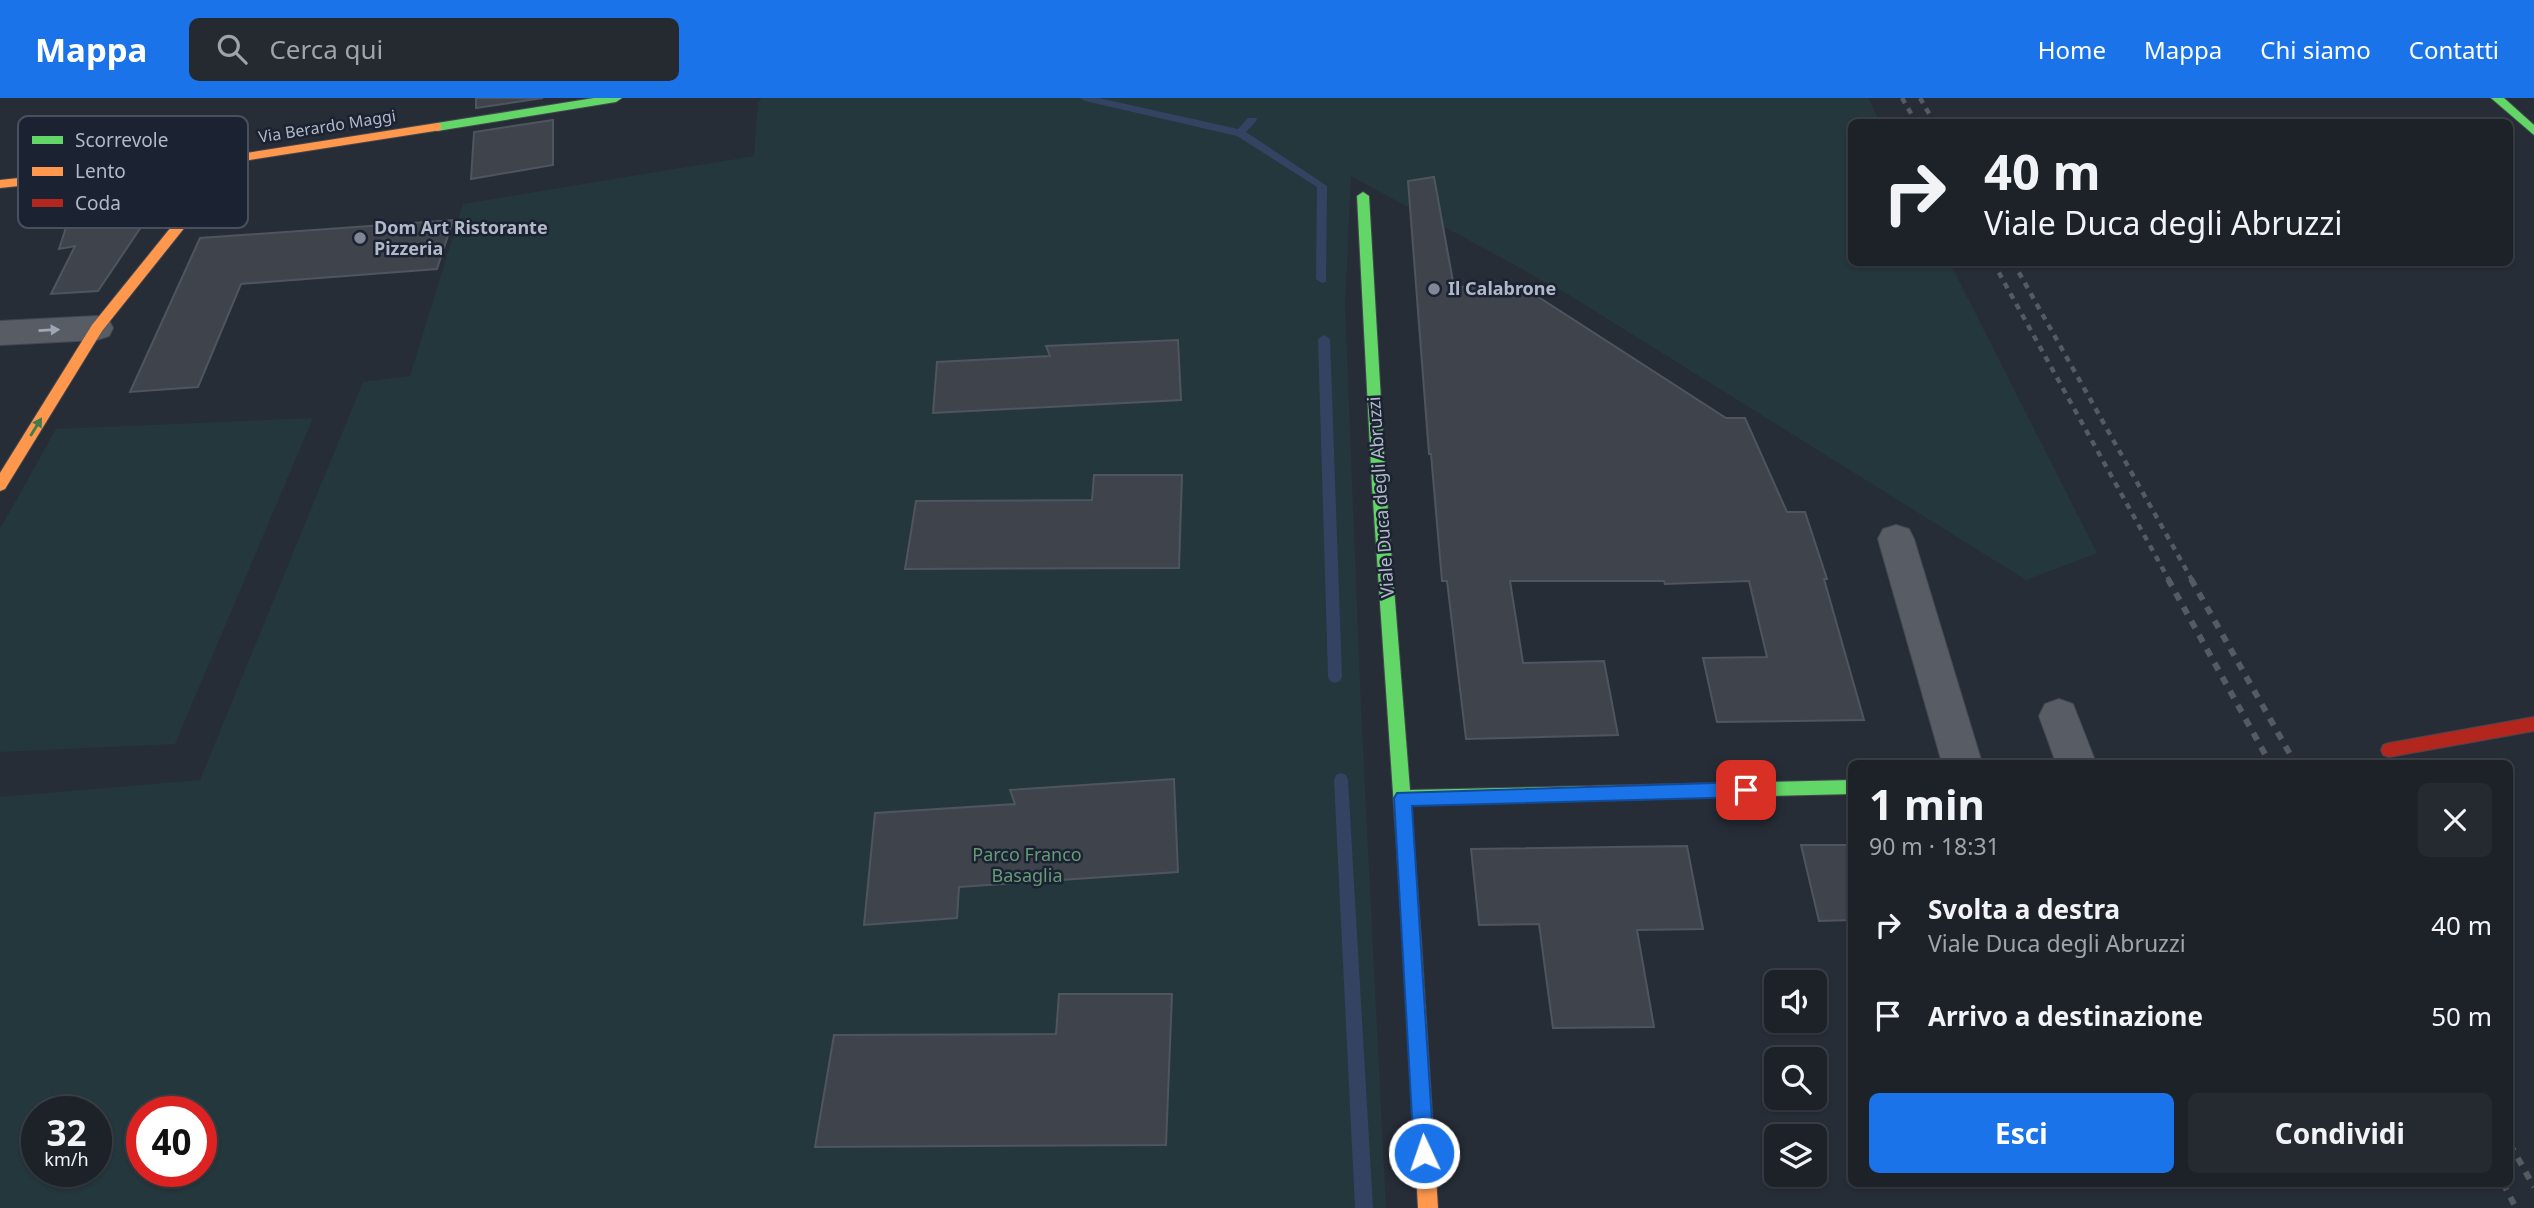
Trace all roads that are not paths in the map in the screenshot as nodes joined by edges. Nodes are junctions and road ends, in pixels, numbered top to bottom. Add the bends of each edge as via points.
1 (616, 98) edge
2 (2497, 98) edge
3 (2534, 131) edge
4 (248, 157) edge
5 (18, 182) edge
6 (0, 184) edge
7 (1363, 196) dead end
8 (177, 228) edge
9 (97, 327) junction
10 (0, 333) edge
11 (0, 485) edge
12 (1896, 539) dead end
13 (2059, 716) dead end
14 (2534, 724) edge
15 (2389, 750) dead end
16 (1961, 760) edge
17 (2075, 760) edge
18 (1848, 787) edge
19 (1403, 798) junction
20 (1428, 1208) edge

1 - 4 street, Via Berardo Maggi
2 - 3 street
5 - 6 street, Via Berardo Maggi
7 - 19 street, Viale Duca degli Abruzzi
8 - 9 street
10 -> 9 street
11 -> 9 street
12 - 16 street
13 - 17 street
14 - 15 street
18 - 19 street
19 - 20 street, Viale Duca degli Abruzzi

